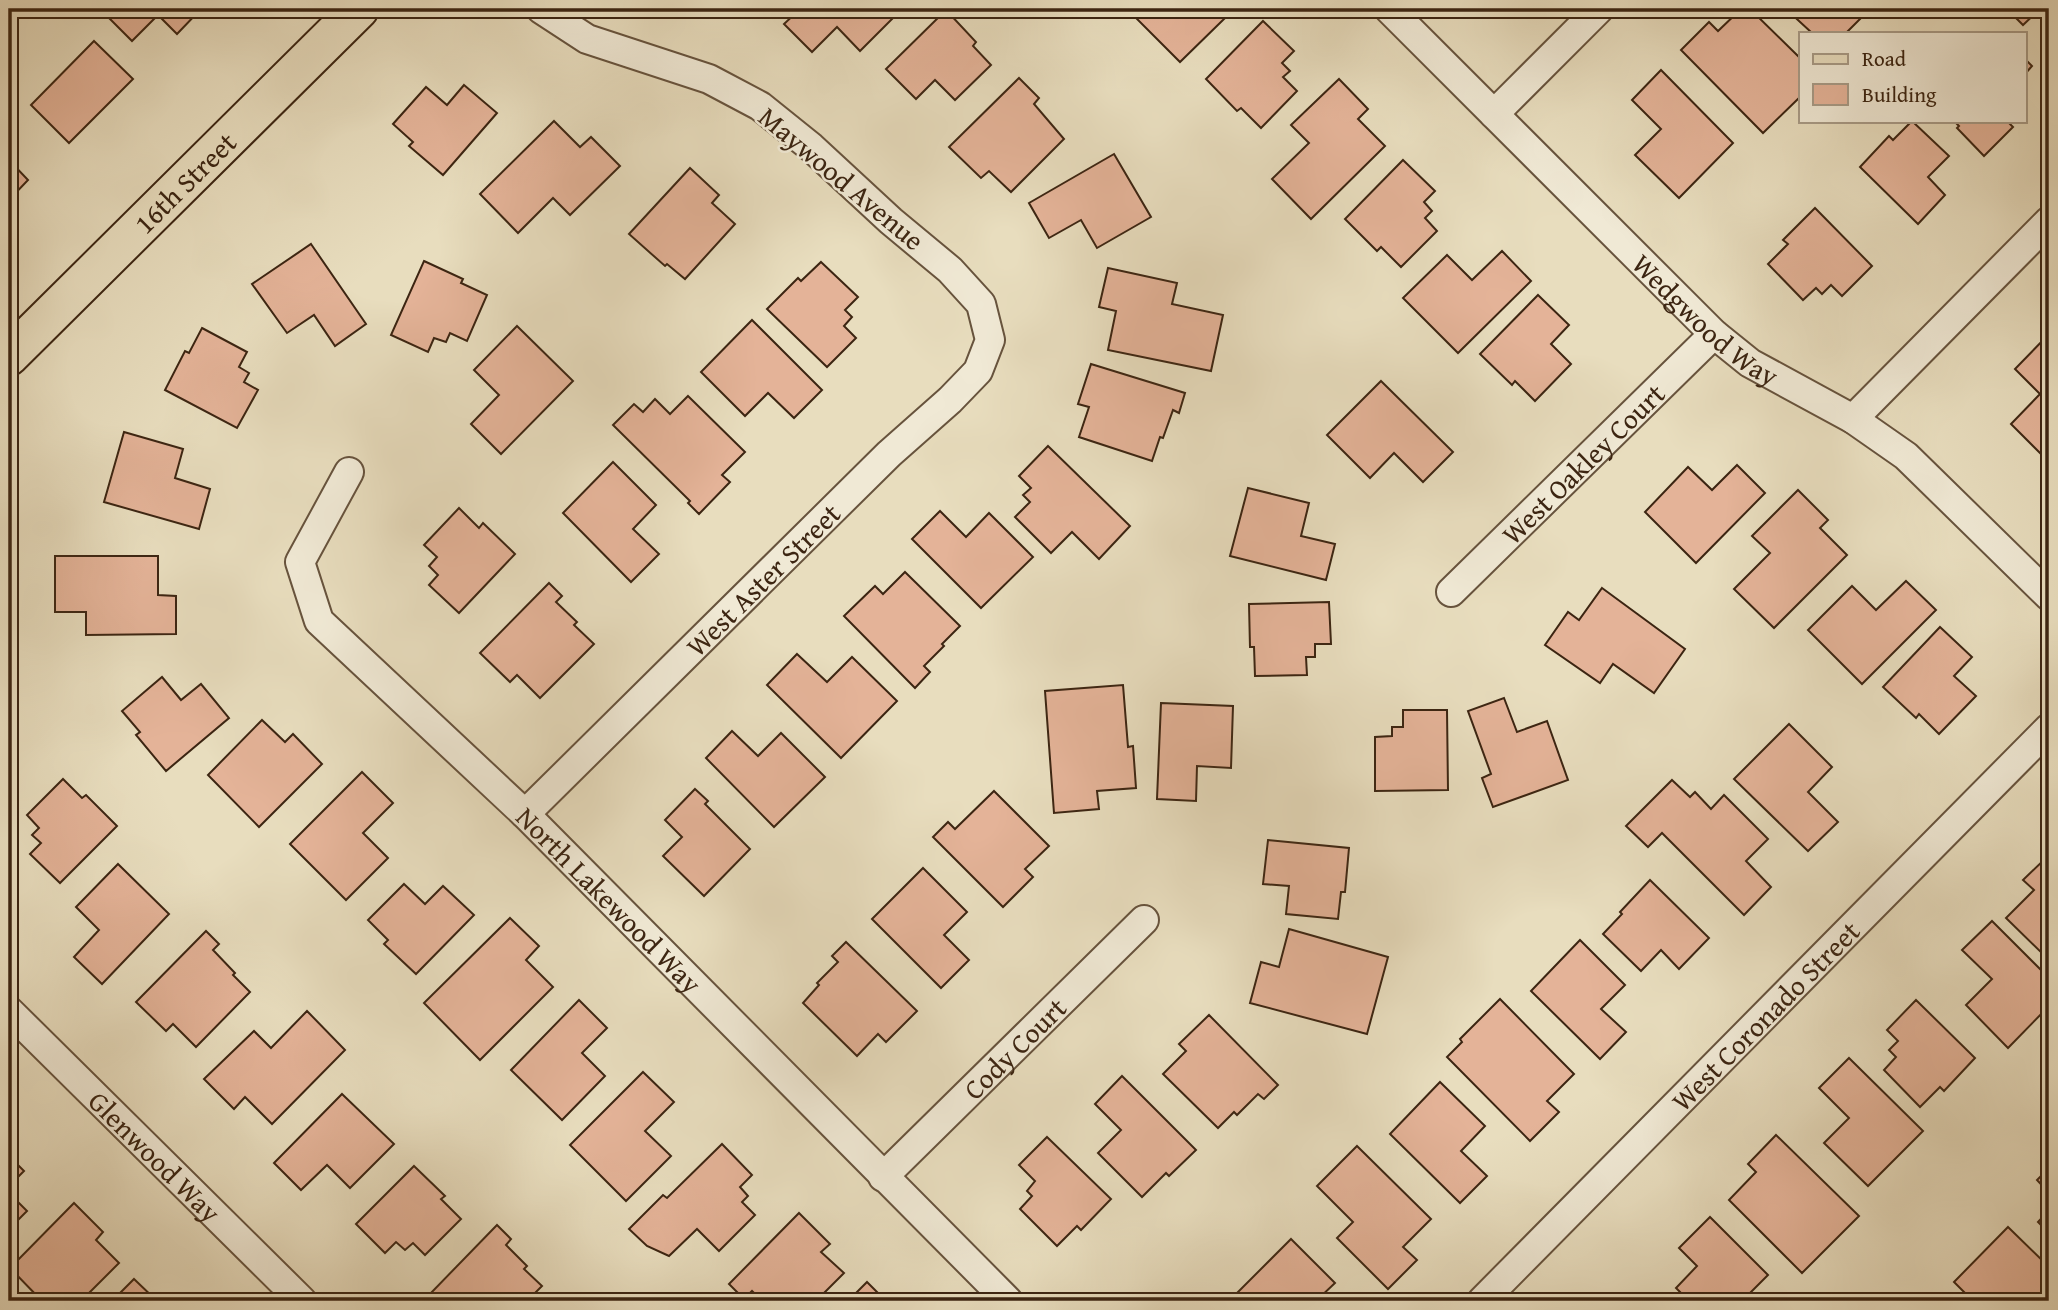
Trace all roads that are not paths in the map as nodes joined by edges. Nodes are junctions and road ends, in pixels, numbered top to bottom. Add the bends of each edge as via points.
1 (359, 9) edge
2 (541, 9) edge
3 (1389, 9) edge
4 (1599, 9) edge
5 (1494, 114) junction
6 (2049, 221) edge
7 (1714, 334) junction
8 (990, 340) joint
9 (9, 356) edge
10 (1853, 419) junction
11 (349, 472) dead end
12 (1451, 592) dead end
13 (2049, 596) edge
14 (2049, 728) edge
15 (525, 814) junction
16 (1144, 920) dead end
17 (9, 1011) edge
18 (883, 1177) junction
19 (302, 1301) edge
20 (1008, 1301) edge
21 (1482, 1301) edge

1 - 9 main road, 16th Street
2 - 8 street, Maywood Avenue via 587,39 709,79 760,106 950,270 981,304
3 - 5 street, Wedgwood Way
4 - 5 street
5 - 7 street, Wedgwood Way
6 - 10 street
7 - 10 street, Wedgwood Way via 1749,363
7 - 12 street, West Oakley Court
8 - 15 street, West Aster Street via 978,371 950,400 889,454
10 - 13 street, Wedgwood Way via 1906,456
11 - 15 street, North Lakewood Way via 300,562 319,621
14 - 21 street, West Coronado Street
15 - 18 street, North Lakewood Way
16 - 18 street, Cody Court
17 - 19 street, Glenwood Way
18 - 20 street, North Lakewood Way

